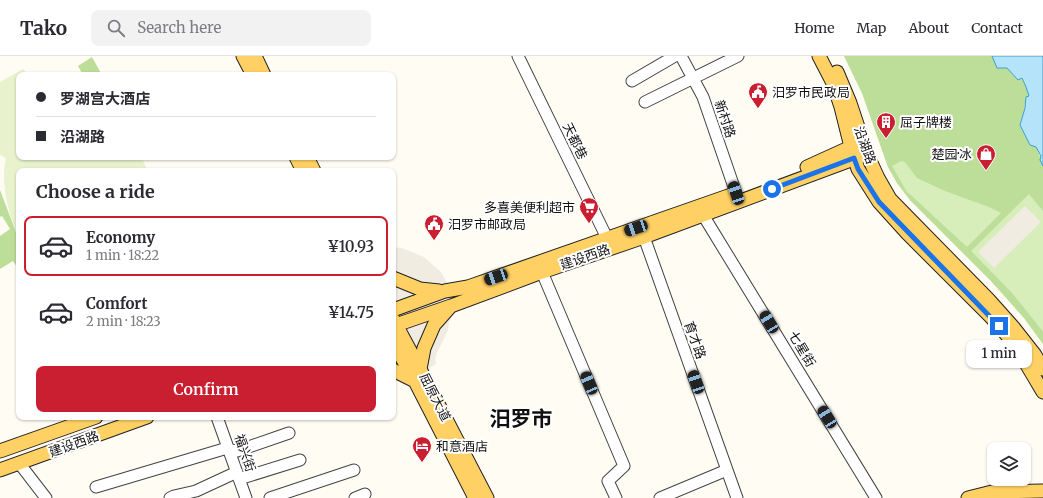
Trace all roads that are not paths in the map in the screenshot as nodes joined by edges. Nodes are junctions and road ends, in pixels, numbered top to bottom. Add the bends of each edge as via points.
1 (244, 56) edge
2 (254, 56) edge
3 (518, 56) edge
4 (675, 56) edge
5 (681, 56) edge
6 (738, 56) edge
7 (819, 56) edge
8 (829, 56) edge
9 (252, 72) edge
10 (262, 72) edge
11 (693, 79) junction
12 (632, 81) dead end
13 (645, 102) dead end
14 (858, 151) junction
15 (736, 193) junction
16 (885, 200) junction
17 (703, 215) junction
18 (644, 237) junction
19 (607, 238) junction
20 (542, 272) junction
21 (396, 279) edge
22 (445, 291) junction
23 (451, 306) junction
24 (396, 309) edge
25 (396, 322) edge
26 (396, 327) edge
27 (396, 346) edge
28 (1043, 369) edge
29 (396, 371) edge
30 (418, 375) junction
31 (1043, 392) edge
32 (88, 420) edge
33 (139, 420) edge
34 (218, 420) edge
35 (289, 433) dead end
36 (229, 449) junction
37 (0, 451) edge
38 (300, 460) dead end
39 (19, 464) junction
40 (0, 470) edge
41 (354, 470) dead end
42 (727, 470) junction
43 (238, 476) junction
44 (96, 487) dead end
45 (1043, 491) edge
46 (46, 498) edge
47 (170, 498) edge
48 (246, 498) edge
49 (270, 498) edge
50 (474, 498) edge
51 (487, 498) edge
52 (616, 498) edge
53 (660, 498) edge
54 (737, 498) edge
55 (876, 498) edge
56 (968, 498) edge

1 - 9 main road
2 - 10 main road
3 - 19 street, 天都巷
4 - 12 street
5 - 11 street, 新村路
6 - 11 street
7 - 14 main road, 沿湖路 via 833,83
8 - 14 main road, 沿湖路 via 850,103
11 - 13 street
11 - 15 street, 新村路 via 703,97
14 - 15 main road, 建设西路
14 - 16 main road, 沿湖路 via 878,178
14 - 17 main road, 建设西路
15 - 19 main road, 建设西路
16 - 28 main road, 沿湖路 via 994,305 1035,355
16 - 31 main road, 沿湖路 via 907,233 1014,343
17 - 18 main road, 建设西路
17 - 55 street, 七星街
18 - 20 main road, 建设西路
18 - 42 street, 育才路
19 - 22 main road, 建设西路 via 468,286
20 - 23 main road, 建设西路
20 - 52 street via 624,466 608,481
21 - 22 main road via 420,289
22 - 24 main road, 建设西路
23 - 25 main road, 建设西路
23 - 30 main road via 434,325 424,348
26 - 30 main road, 屈原大道
27 - 30 main road, 屈原大道
29 - 30 main road
30 - 50 main road, 屈原大道
30 - 51 main road, 屈原大道
32 - 37 main road, 建设西路
33 - 39 main road, 建设西路
34 - 36 street, 福兴街
35 - 36 street via 237,451
36 - 43 street, 福兴街
36 - 44 street
38 - 43 street
39 - 40 main road, 建设西路
39 - 46 street
41 - 49 street
42 - 53 street
42 - 54 street, 育才路
43 - 47 street
43 - 48 street, 福兴街
45 - 56 main road via 992,492

